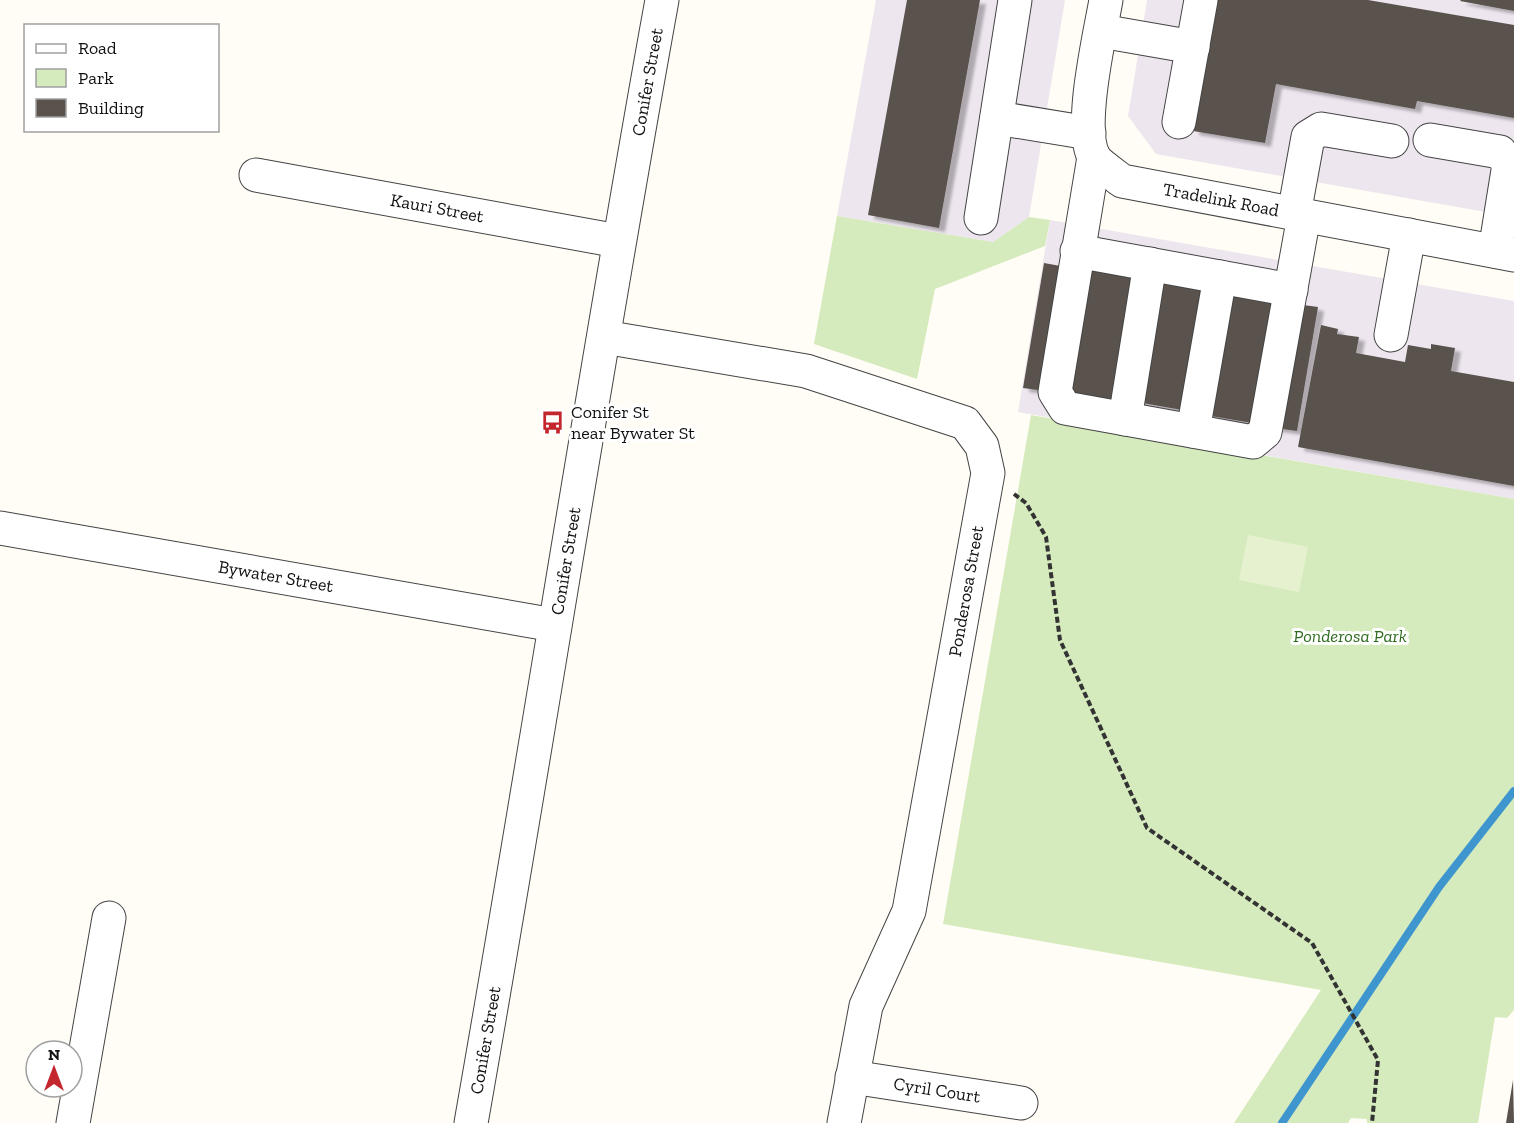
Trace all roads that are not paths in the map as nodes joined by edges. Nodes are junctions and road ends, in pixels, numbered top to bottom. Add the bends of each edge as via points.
1 (662, 0) edge
2 (1015, 0) edge
3 (1201, 0) edge
4 (1103, 15) edge
5 (1193, 47) junction
6 (997, 118) junction
7 (1179, 122) dead end
8 (1430, 140) dead end
9 (1392, 141) dead end
10 (1092, 145) junction
11 (256, 176) dead end
12 (1299, 215) junction
13 (981, 218) dead end
14 (1409, 235) junction
15 (618, 241) junction
16 (1077, 251) junction
17 (1505, 253) edge
18 (1150, 264) junction
19 (1220, 277) junction
20 (1291, 290) junction
21 (1391, 334) dead end
22 (604, 337) junction
23 (1125, 419) junction
24 (1193, 431) junction
25 (0, 528) edge
26 (554, 625) junction
27 (109, 918) dead end
28 (852, 1077) junction
29 (1021, 1103) dead end
30 (73, 1123) edge
31 (471, 1123) edge
32 (844, 1123) edge

1 - 15 street, Conifer Street
2 - 6 street
3 - 5 street
4 - 5 street
4 - 10 street via 1089,102
5 - 7 street
6 - 10 street
6 - 13 street
8 - 17 street via 1500,152 1509,164
9 - 12 street via 1321,129 1308,137
10 - 12 street, Tradelink Road via 1122,182
10 - 16 street
11 - 15 street, Kauri Street
12 - 14 street, Tradelink Road
12 - 20 street
14 - 17 street, Tradelink Road
14 - 21 street
15 - 22 street, Conifer Street
16 - 18 street
16 - 23 street via 1055,392 1065,408
18 - 19 street
18 - 23 street
19 - 20 street
19 - 24 street
20 - 24 street via 1266,432 1253,442
22 - 26 street, Conifer Street
22 - 28 street, Ponderosa Street via 806,371 965,423 982,446 987,473 909,911 866,1006
23 - 24 street
25 - 26 street, Bywater Street
26 - 31 street, Conifer Street
27 - 30 street
28 - 29 street, Cyril Court
28 - 32 street, Ponderosa Street

